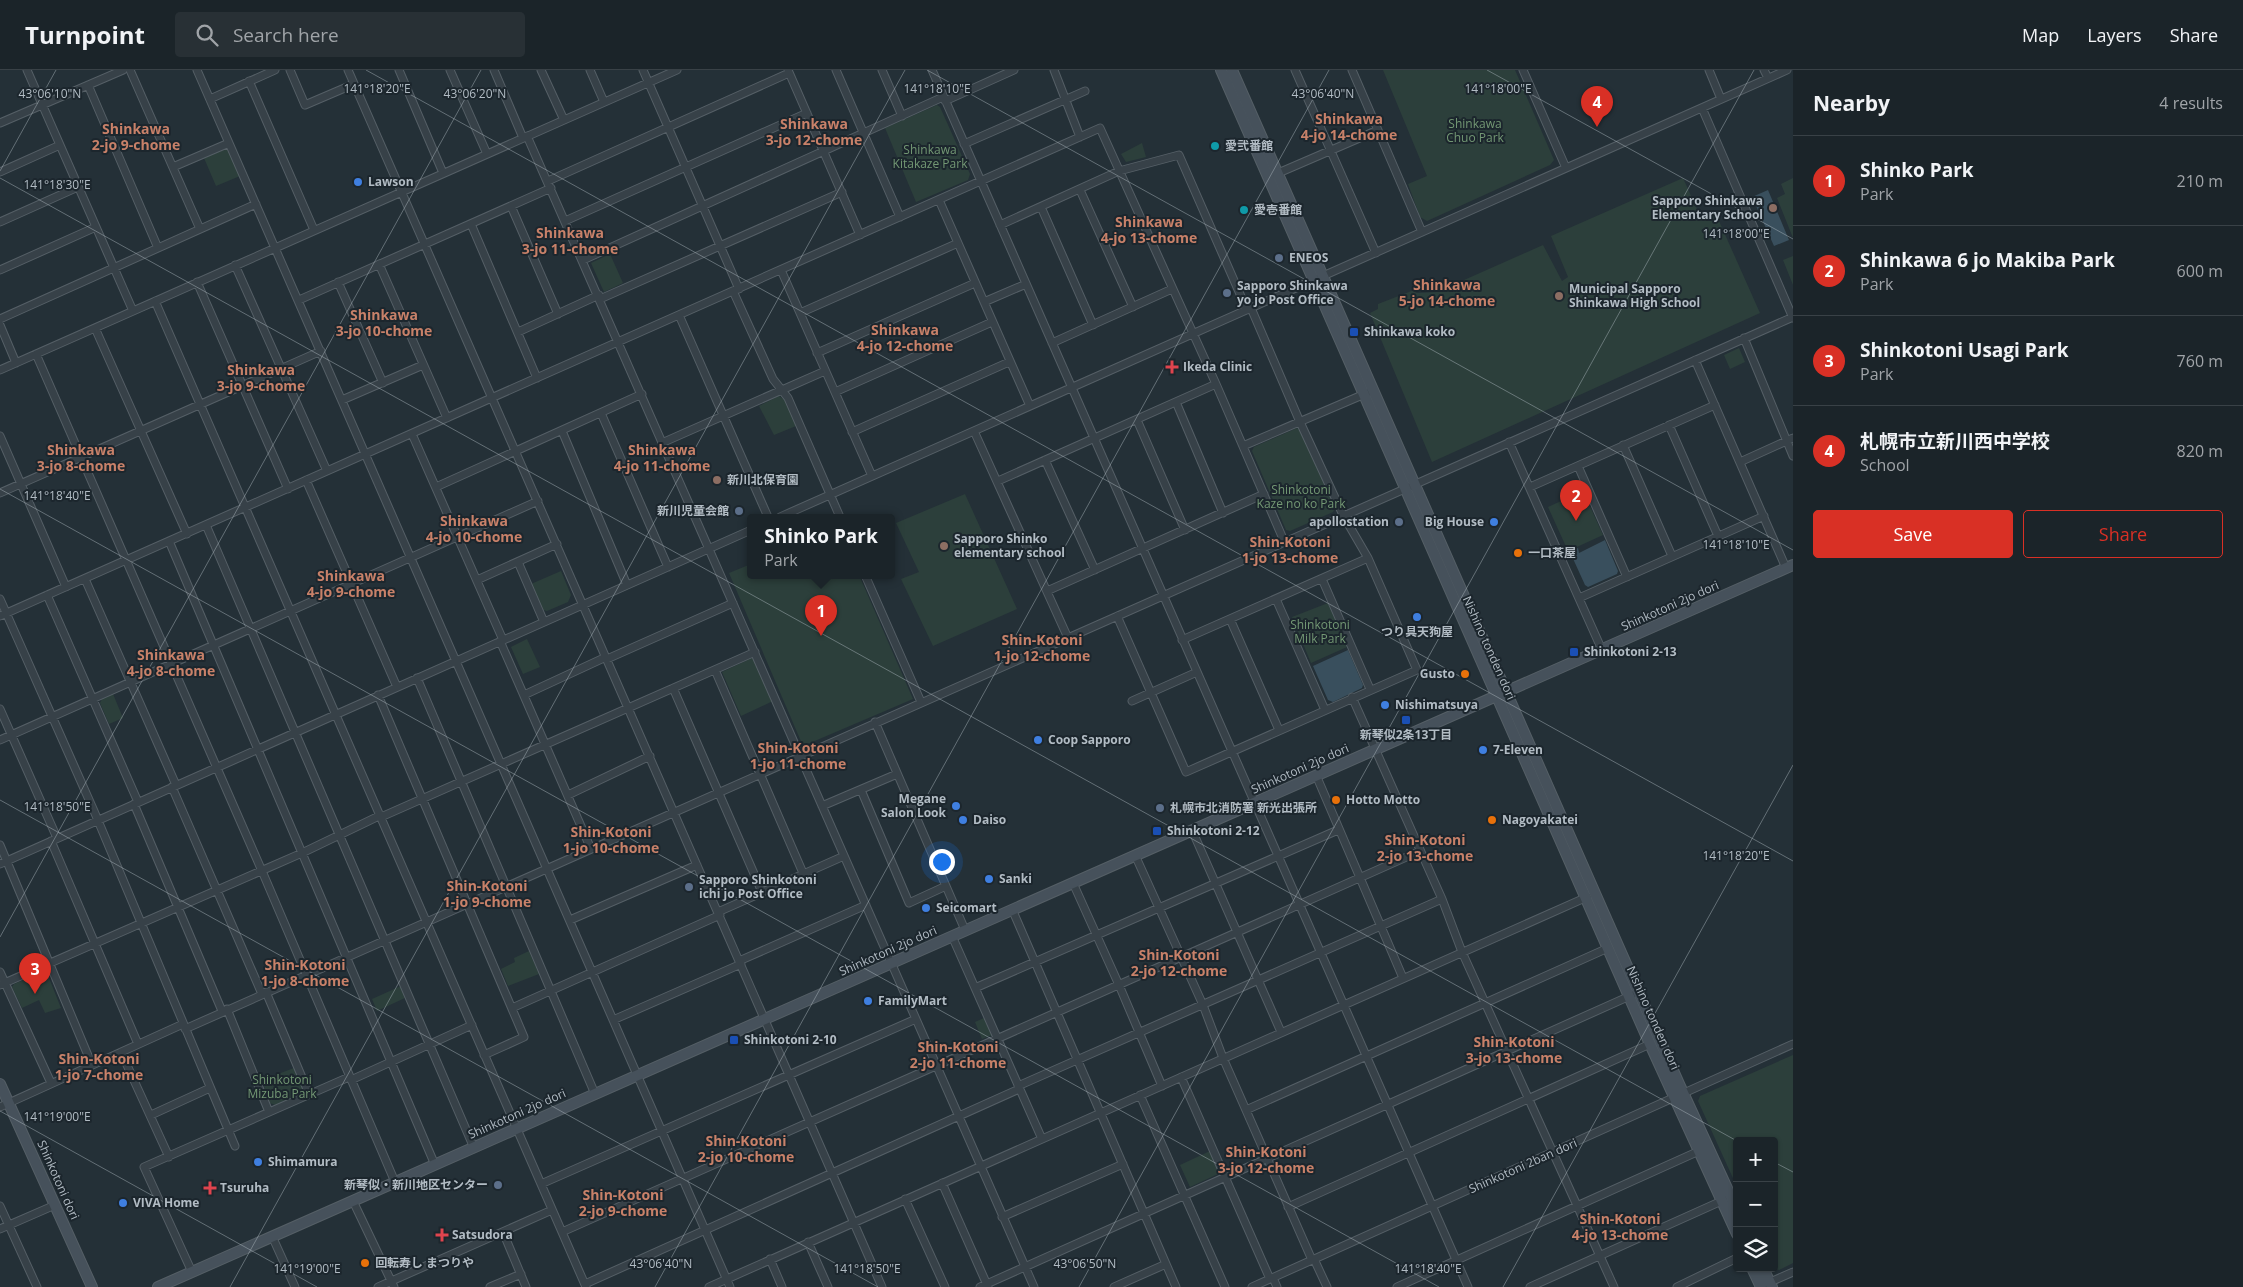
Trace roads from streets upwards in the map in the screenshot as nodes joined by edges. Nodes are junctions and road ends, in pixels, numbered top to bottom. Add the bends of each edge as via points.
1 (27, 70) edge
2 (122, 70) edge
3 (130, 70) edge
4 (197, 70) edge
5 (275, 70) edge
6 (290, 70) edge
7 (348, 70) edge
8 (399, 70) edge
9 (450, 70) edge
10 (494, 70) edge
11 (541, 70) edge
12 (590, 70) edge
13 (642, 70) edge
14 (677, 70) edge
15 (836, 70) edge
16 (882, 70) edge
17 (932, 70) edge
18 (1014, 70) edge
19 (1054, 70) edge
20 (1295, 70) edge
21 (1352, 70) edge
22 (1523, 70) edge
23 (1708, 70) edge
24 (1764, 70) edge
25 (1787, 70) edge
26 (1225, 71) edge
27 (788, 72) edge
28 (1768, 78) junction
29 (249, 81) junction
30 (648, 83) junction
31 (354, 84) junction
32 (88, 86) junction
33 (1085, 91) dead end
34 (210, 99) junction
35 (944, 99) junction
36 (1066, 99) junction
37 (1721, 99) junction
38 (604, 102) junction
39 (42, 105) junction
40 (1702, 108) junction
41 (807, 113) junction
42 (902, 116) junction
43 (564, 120) junction
44 (0, 123) edge
45 (668, 127) junction
46 (1378, 130) junction
47 (865, 133) junction
48 (525, 137) junction
49 (1080, 137) junction
50 (229, 143) junction
51 (964, 144) junction
52 (60, 145) junction
53 (1331, 150) junction
54 (824, 152) junction
55 (487, 154) junction
56 (685, 167) junction
57 (173, 168) junction
58 (1566, 168) junction
59 (1119, 171) junction
60 (0, 172) edge
61 (443, 173) junction
62 (1274, 175) junction
63 (981, 182) junction
64 (549, 185) junction
65 (78, 187) junction
66 (1080, 190) junction
67 (401, 192) junction
68 (842, 192) junction
69 (939, 200) junction
70 (256, 204) junction
71 (510, 206) junction
72 (703, 206) junction
73 (1041, 207) junction
74 (900, 217) junction
75 (565, 220) junction
76 (0, 222) edge
77 (471, 224) junction
78 (1000, 225) junction
79 (96, 227) junction
80 (200, 229) junction
81 (314, 230) junction
82 (1422, 232) junction
83 (860, 235) junction
84 (958, 243) junction
85 (425, 244) junction
86 (720, 246) junction
87 (158, 248) junction
88 (276, 248) junction
89 (1376, 253) junction
90 (583, 260) junction
91 (380, 264) junction
92 (235, 266) junction
93 (114, 268) junction
94 (0, 270) edge
95 (781, 270) junction
96 (1319, 278) junction
97 (198, 282) junction
98 (338, 282) junction
99 (975, 282) junction
100 (1026, 284) junction
101 (1172, 289) junction
102 (736, 290) junction
103 (599, 297) junction
104 (298, 300) junction
105 (155, 301) junction
106 (984, 302) junction
107 (1133, 306) junction
108 (1249, 309) junction
109 (133, 311) junction
110 (558, 314) junction
111 (800, 314) junction
112 (679, 315) junction
113 (1793, 317) edge
114 (0, 318) edge
115 (992, 322) junction
116 (0, 325) edge
117 (1093, 325) junction
118 (95, 328) junction
119 (518, 332) junction
120 (1192, 334) junction
121 (1744, 338) junction
122 (619, 342) junction
123 (1052, 343) junction
124 (321, 351) junction
125 (817, 353) junction
126 (36, 354) junction
127 (1695, 360) junction
128 (1009, 362) junction
129 (16, 363) junction
130 (423, 364) junction
131 (282, 368) junction
132 (0, 370) edge
133 (825, 371) junction
134 (538, 378) junction
135 (383, 382) junction
136 (1216, 384) junction
137 (243, 386) junction
138 (1071, 388) junction
139 (782, 390) junction
140 (835, 392) junction
141 (1369, 392) junction
142 (642, 394) junction
143 (492, 398) junction
144 (342, 400) junction
145 (1176, 402) junction
146 (201, 404) junction
147 (1714, 405) junction
148 (1030, 406) junction
149 (601, 413) junction
150 (724, 416) junction
151 (447, 418) junction
152 (1137, 420) junction
153 (1300, 422) junction
154 (1669, 425) junction
155 (142, 430) junction
156 (562, 431) junction
157 (974, 431) junction
158 (852, 432) junction
159 (412, 434) junction
160 (0, 436) edge
161 (1093, 438) junction
162 (1790, 439) edge
163 (664, 442) junction
164 (1509, 442) junction
165 (1623, 445) junction
166 (1243, 446) junction
167 (516, 450) junction
168 (366, 454) junction
169 (1793, 456) edge
170 (82, 457) junction
171 (1045, 460) junction
172 (1740, 462) junction
173 (1578, 466) junction
174 (327, 471) junction
175 (872, 476) junction
176 (306, 480) junction
177 (998, 481) junction
178 (21, 484) junction
179 (1410, 486) junction
180 (436, 487) junction
181 (1530, 487) junction
182 (288, 489) junction
183 (0, 494) edge
184 (1264, 494) junction
185 (830, 495) junction
186 (538, 501) junction
187 (246, 507) junction
188 (1223, 513) junction
189 (767, 514) edge
190 (787, 514) edge
191 (839, 514) edge
192 (1343, 515) junction
193 (1764, 516) junction
194 (206, 525) junction
195 (1185, 530) junction
196 (747, 532) edge
197 (187, 534) junction
198 (1718, 536) junction
199 (458, 537) junction
200 (1284, 541) junction
201 (169, 542) junction
202 (557, 544) junction
203 (709, 548) junction
204 (1142, 548) junction
205 (1672, 556) junction
206 (412, 557) junction
207 (1368, 558) junction
208 (126, 560) junction
209 (518, 562) junction
210 (668, 567) junction
211 (1790, 567) edge
212 (1095, 570) junction
213 (1627, 577) junction
214 (85, 579) junction
215 (867, 579) edge
216 (1322, 579) junction
217 (477, 580) junction
218 (352, 584) junction
219 (627, 585) junction
220 (66, 587) junction
221 (1047, 591) junction
222 (47, 595) junction
223 (1163, 595) junction
224 (1579, 598) junction
225 (1276, 599) junction
226 (0, 600) edge
227 (733, 603) junction
228 (584, 604) junction
229 (292, 610) junction
230 (3, 615) edge
231 (1117, 616) junction
232 (1230, 619) junction
233 (544, 622) junction
234 (251, 629) junction
235 (1068, 638) junction
236 (1182, 640) junction
237 (501, 641) junction
238 (213, 645) junction
239 (1602, 650) junction
240 (756, 652) junction
241 (607, 658) junction
242 (457, 660) junction
243 (171, 663) junction
244 (715, 670) junction
245 (1197, 672) junction
246 (417, 678) junction
247 (130, 682) junction
248 (397, 687) junction
249 (673, 688) junction
250 (1370, 689) junction
251 (1151, 692) junction
252 (1501, 694) junction
253 (378, 695) junction
254 (524, 695) junction
255 (1352, 697) junction
256 (93, 698) junction
257 (1132, 701) dead end
258 (921, 702) junction
259 (628, 708) junction
260 (0, 709) edge
261 (1325, 710) junction
262 (337, 713) junction
263 (52, 717) junction
264 (875, 722) junction
265 (1279, 730) junction
266 (296, 731) junction
267 (11, 734) junction
268 (0, 740) edge
269 (546, 745) junction
270 (257, 749) junction
271 (1375, 750) junction
272 (1232, 751) junction
273 (650, 756) junction
274 (800, 756) junction
275 (502, 764) junction
276 (217, 767) junction
277 (760, 774) junction
278 (897, 774) junction
279 (1316, 775) junction
280 (461, 782) junction
281 (174, 786) junction
282 (861, 790) junction
283 (718, 792) junction
284 (568, 795) junction
285 (423, 799) junction
286 (1254, 802) junction
287 (136, 803) junction
288 (822, 806) junction
289 (674, 811) junction
290 (381, 816) junction
291 (97, 820) junction
292 (1192, 830) junction
293 (1338, 830) junction
294 (339, 834) junction
295 (54, 839) junction
296 (0, 845) edge
297 (591, 849) junction
298 (1420, 851) junction
299 (302, 853) junction
300 (1135, 855) junction
301 (844, 856) junction
302 (1278, 856) junction
303 (3, 862) edge
304 (697, 865) junction
305 (547, 868) junction
306 (262, 871) junction
307 (803, 873) junction
308 (1360, 877) junction
309 (1073, 883) junction
310 (1217, 883) junction
311 (506, 886) junction
312 (946, 886) junction
313 (218, 890) junction
314 (762, 892) junction
315 (1586, 897) junction
316 (1442, 899) junction
317 (467, 903) junction
318 (866, 905) junction
319 (1299, 905) junction
320 (179, 908) junction
321 (1160, 908) junction
322 (1012, 909) junction
323 (719, 914) junction
324 (570, 920) junction
325 (426, 921) junction
326 (140, 924) junction
327 (1381, 926) junction
328 (965, 930) junction
329 (1238, 932) junction
330 (952, 936) junction
331 (1096, 936) junction
332 (384, 940) junction
333 (94, 945) junction
334 (1608, 948) junction
335 (1462, 952) junction
336 (1320, 953) junction
337 (346, 957) junction
338 (1182, 957) junction
339 (740, 962) junction
340 (1035, 962) junction
341 (891, 963) junction
342 (48, 964) junction
343 (0, 972) edge
344 (592, 973) junction
345 (306, 975) junction
346 (1403, 978) junction
347 (1259, 979) junction
348 (2, 984) edge
349 (1119, 985) junction
350 (975, 988) junction
351 (552, 991) junction
352 (264, 993) junction
353 (1634, 994) junction
354 (1486, 1003) junction
355 (1202, 1005) junction
356 (1343, 1005) junction
357 (512, 1008) junction
358 (224, 1010) junction
359 (1057, 1012) junction
360 (765, 1019) junction
361 (916, 1019) junction
362 (613, 1020) junction
363 (472, 1025) junction
364 (184, 1026) junction
365 (1139, 1032) junction
366 (1281, 1032) junction
367 (997, 1039) junction
368 (138, 1044) junction
369 (1650, 1044) junction
370 (1793, 1044) edge
371 (430, 1045) junction
372 (1508, 1051) junction
373 (121, 1052) junction
374 (484, 1055) junction
375 (1366, 1057) junction
376 (1223, 1058) junction
377 (1078, 1060) junction
378 (391, 1062) junction
379 (92, 1065) junction
380 (937, 1066) junction
381 (789, 1074) junction
382 (637, 1075) junction
383 (1181, 1077) junction
384 (350, 1079) junction
385 (50, 1083) junction
386 (0, 1084) edge
387 (1162, 1086) junction
388 (210, 1088) junction
389 (1019, 1088) junction
390 (309, 1094) junction
391 (595, 1094) junction
392 (1140, 1095) junction
393 (1679, 1096) junction
394 (1529, 1099) junction
395 (4, 1105) edge
396 (1387, 1105) junction
397 (1246, 1110) junction
398 (269, 1112) junction
399 (1101, 1113) junction
400 (151, 1115) junction
401 (959, 1116) junction
402 (810, 1122) junction
403 (516, 1129) junction
404 (228, 1130) junction
405 (661, 1131) junction
406 (1042, 1139) junction
407 (235, 1146) dead end
408 (474, 1148) junction
409 (1408, 1152) junction
410 (1699, 1152) junction
411 (1552, 1153) junction
412 (169, 1156) junction
413 (1267, 1158) junction
414 (435, 1164) junction
415 (1123, 1164) junction
416 (980, 1166) junction
417 (833, 1174) junction
418 (1226, 1177) junction
419 (683, 1179) junction
420 (395, 1182) junction
421 (942, 1183) junction
422 (541, 1184) junction
423 (1185, 1195) junction
424 (905, 1199) junction
425 (1726, 1199) junction
426 (353, 1201) junction
427 (55, 1205) junction
428 (0, 1206) edge
429 (1576, 1206) junction
430 (1733, 1206) edge
431 (1288, 1207) junction
432 (1431, 1207) junction
433 (552, 1210) junction
434 (1144, 1214) junction
435 (1002, 1217) junction
436 (854, 1222) junction
437 (9, 1225) junction
438 (1735, 1227) edge
439 (0, 1228) edge
440 (705, 1230) junction
441 (503, 1232) junction
442 (562, 1232) junction
443 (272, 1236) junction
444 (808, 1242) junction
445 (1600, 1256) junction
446 (770, 1259) junction
447 (1313, 1260) junction
448 (1456, 1260) junction
449 (1733, 1260) edge
450 (1166, 1264) junction
451 (1025, 1267) junction
452 (192, 1272) junction
453 (1755, 1272) edge
454 (1764, 1272) edge
455 (1793, 1272) edge
456 (521, 1274) junction
457 (1271, 1278) junction
458 (727, 1279) junction
459 (392, 1284) edge
460 (585, 1285) edge
461 (985, 1286) edge
462 (1766, 1286) edge
463 (37, 1287) edge
464 (92, 1287) edge
465 (158, 1287) edge
466 (295, 1287) edge
467 (378, 1287) edge
468 (490, 1287) edge
469 (526, 1287) edge
470 (709, 1287) edge
471 (730, 1287) edge
472 (782, 1287) edge
473 (828, 1287) edge
474 (882, 1287) edge
475 (945, 1287) edge
476 (1034, 1287) edge
477 (1114, 1287) edge
478 (1176, 1287) edge
479 (1225, 1287) edge
480 (1252, 1287) edge
481 (1277, 1287) edge
482 (1327, 1287) edge
483 (1397, 1287) edge
484 (1468, 1287) edge
485 (1530, 1287) edge
486 (1614, 1287) edge
487 (1677, 1287) edge

1 - 39 street
2 - 32 street
3 - 57 street
4 - 34 street
5 - 29 street
6 - 31 street via 305,105
7 - 31 street
8 - 61 street
9 - 55 street
10 - 48 street
11 - 43 street
12 - 38 street
13 - 30 street
14 - 30 street
15 - 47 street
16 - 42 street
17 - 35 street
18 - 35 street
19 - 36 street
20 - 53 street
21 - 46 street
22 - 58 street
23 - 37 street
24 - 28 street
25 - 28 street
26 - 62 street, Nishino tonden dori
27 - 41 street
27 - 45 street
28 - 37 street
29 - 34 street
29 - 81 street
30 - 38 street
30 - 45 street
31 - 67 street
32 - 39 street
32 - 87 street
33 - 36 street
34 - 50 street
35 - 42 street
35 - 51 street
36 - 49 street
36 - 51 street
37 - 40 street
38 - 43 street
39 - 44 street
39 - 52 street
40 - 58 street
40 - 113 street
41 - 54 street
41 - 56 street
42 - 47 street
43 - 48 street
45 - 56 street
45 - 64 street
46 - 53 street
46 - 82 street
47 - 54 street
47 - 74 street
48 - 55 street
48 - 64 street
49 - 59 street via 1100,128
49 - 63 street
50 - 57 street
50 - 70 street
51 - 63 street
52 - 60 street
52 - 65 street
53 - 62 street
53 - 89 street
54 - 68 street
54 - 72 street
55 - 61 street
56 - 72 street
56 - 75 street
57 - 80 street
58 - 82 street
59 - 66 street
59 - 101 street
59 - 108 street via 1179,155
61 - 67 street
62 - 96 street, Nishino tonden dori
63 - 69 street
63 - 78 street
64 - 71 street
64 - 75 street
65 - 76 street
65 - 79 street
66 - 73 street
66 - 107 street
67 - 81 street
67 - 85 street
68 - 83 street
68 - 86 street
69 - 74 street
69 - 84 street
70 - 80 street
70 - 88 street
71 - 77 street
71 - 110 street
72 - 86 street
72 - 90 street
73 - 78 street
73 - 117 street
74 - 83 street
75 - 90 street
77 - 85 street
77 - 119 street
78 - 100 street
79 - 93 street
79 - 94 street
80 - 87 street
81 - 88 street
82 - 89 street
83 - 95 street
84 - 99 street
84 - 111 street
85 - 91 street
85 - 143 street
86 - 102 street
86 - 103 street
87 - 93 street
88 - 92 street
88 - 104 street
89 - 96 street
90 - 103 street
91 - 98 street
91 - 130 street
92 - 97 street
92 - 131 street
93 - 109 street
93 - 114 street
95 - 102 street
95 - 111 street
96 - 108 street
96 - 141 street, Nishino tonden dori
97 - 105 street
97 - 137 street
98 - 104 street
98 - 135 street
99 - 106 street
99 - 125 street
100 - 106 street
100 - 123 street
101 - 107 street
101 - 120 street
102 - 112 street
102 - 139 street via 773,379
103 - 110 street
103 - 122 street
104 - 124 street
105 - 109 street
105 - 146 street
106 - 115 street
107 - 117 street
108 - 120 street
108 - 153 street
109 - 118 street
110 - 119 street
111 - 125 street
112 - 122 street
112 - 150 street
113 - 121 street
115 - 128 street
115 - 140 street
116 - 129 street
117 - 123 street
118 - 126 street
118 - 155 street
119 - 134 street
120 - 136 street
120 - 138 street
121 - 127 street
121 - 162 street
122 - 134 street
122 - 142 street
123 - 138 street
124 - 131 street
124 - 144 street
125 - 133 street
126 - 129 street
126 - 170 street
127 - 147 street
127 - 164 street
128 - 148 street
128 - 158 street
129 - 132 street
130 - 135 street
130 - 151 street
131 - 137 street
131 - 174 street
133 - 139 street
133 - 140 street
134 - 143 street
135 - 144 street
136 - 145 street
136 - 166 street
137 - 146 street
137 - 182 street
138 - 148 street
138 - 161 street
139 - 150 street
139 - 185 street
140 - 158 street
141 - 153 street
141 - 179 street, Nishino tonden dori
142 - 149 street
142 - 163 street
143 - 151 street
143 - 167 street
144 - 168 street
145 - 152 street
145 - 188 street
146 - 155 street
146 - 187 street
147 - 154 street
147 - 172 street
148 - 157 street
149 - 156 street
149 - 210 street
150 - 163 street
150 - 189 street
151 - 159 street
152 - 161 street
152 - 195 street
153 - 166 street
153 - 192 street
154 - 165 street
154 - 198 street
155 - 170 street
155 - 197 street
156 - 167 street
156 - 219 street
157 - 175 street
157 - 177 street
158 - 175 street
159 - 168 street
159 - 180 street
160 - 178 street
161 - 171 street
161 - 204 street
162 - 169 street
162 - 172 street
163 - 203 street
164 - 179 street
164 - 181 street
165 - 173 street
165 - 205 street
166 - 184 street
167 - 180 street
167 - 186 street
168 - 174 street
168 - 206 street
170 - 178 street
170 - 208 street
171 - 177 street
171 - 212 street
172 - 193 street
173 - 181 street
173 - 213 street
174 - 176 street
175 - 185 street
176 - 182 street
176 - 218 street
177 - 221 street
178 - 183 street
178 - 220 street
179 - 192 street
179 - 252 street, Nishino tonden dori
180 - 199 street
181 - 224 street
182 - 187 street
184 - 188 street
184 - 200 street
185 - 190 street
185 - 191 street
186 - 199 street
186 - 202 street
187 - 194 street
187 - 229 street
188 - 195 street
192 - 200 street
192 - 207 street
193 - 198 street
193 - 211 street
194 - 197 street
194 - 234 street
195 - 204 street
196 - 203 street
197 - 201 street
198 - 205 street
199 - 206 street
199 - 217 street
200 - 223 street
201 - 208 street
201 - 238 street
202 - 209 street
202 - 228 street
203 - 210 street
203 - 227 street
204 - 212 street
204 - 223 street
205 - 213 street
206 - 218 street
206 - 242 street
207 - 216 street
207 - 250 street via 1417,670
208 - 214 street
208 - 243 street
209 - 217 street
209 - 233 street
210 - 219 street
211 - 239 street, Shinkotoni 2jo dori
212 - 221 street
213 - 224 street
214 - 220 street
214 - 247 street
215 - 258 street
216 - 225 street
216 - 250 street
217 - 237 street
218 - 229 street
218 - 248 street
219 - 228 street
220 - 222 street
221 - 235 street
222 - 230 street
222 - 256 street
223 - 231 street
223 - 236 street
224 - 239 street
225 - 232 street
225 - 261 street
226 - 230 street
227 - 240 street
227 - 241 street
228 - 233 street
228 - 241 street
229 - 234 street
229 - 262 street
230 - 263 street
231 - 235 street
231 - 251 street
232 - 236 street
232 - 265 street
233 - 237 street
234 - 238 street
234 - 266 street
235 - 258 street
236 - 245 street
237 - 242 street
237 - 254 street
238 - 243 street
238 - 270 street
239 - 252 street, Shinkotoni 2jo dori
240 - 244 street
240 - 274 street
241 - 254 street
241 - 259 street
242 - 246 street
242 - 275 street
243 - 247 street
243 - 276 street
244 - 249 street
244 - 277 street
245 - 251 street
245 - 272 street
246 - 248 street
246 - 280 street
247 - 256 street
247 - 281 street
248 - 253 street
249 - 259 street
249 - 283 street
250 - 255 street
251 - 257 street
251 - 272 street via 1186,772
252 - 271 street, Shinkotoni 2jo dori
252 - 315 street, Nishino tonden dori
252 - 353 street, Nishino tonden dori
253 - 262 street
253 - 285 street
254 - 269 street
255 - 261 street
255 - 271 street
256 - 263 street
256 - 287 street
258 - 264 street
259 - 269 street
259 - 273 street
260 - 267 street
261 - 265 street
262 - 266 street
262 - 290 street
263 - 267 street
263 - 291 street
264 - 274 street
264 - 278 street
265 - 272 street
266 - 270 street
266 - 294 street
267 - 268 street
267 - 295 street
269 - 275 street
269 - 284 street
270 - 276 street
270 - 299 street
271 - 279 street, Shinkotoni 2jo dori
271 - 298 street
272 - 286 street
273 - 284 street
273 - 289 street
274 - 277 street
274 - 288 street
275 - 280 street
275 - 305 street
276 - 281 street
276 - 306 street
277 - 283 street
277 - 307 street
278 - 282 street
278 - 312 street
279 - 286 street, Shinkotoni 2jo dori
279 - 293 street
280 - 285 street
280 - 311 street
281 - 287 street
281 - 313 street
282 - 288 street
282 - 312 street via 910,903
283 - 289 street
283 - 314 street
284 - 297 street
285 - 290 street
285 - 317 street
286 - 292 street, Shinkotoni 2jo dori
286 - 302 street
287 - 291 street
287 - 320 street
288 - 301 street
289 - 297 street
289 - 304 street
290 - 294 street
290 - 325 street
291 - 295 street
291 - 326 street
292 - 300 street, Shinkotoni 2jo dori
292 - 310 street
293 - 302 street
293 - 308 street
294 - 299 street
294 - 332 street
295 - 303 street
295 - 333 street
296 - 303 street
297 - 305 street
298 - 308 street
298 - 316 street
299 - 306 street
299 - 337 street
300 - 309 street, Shinkotoni 2jo dori
300 - 321 street
301 - 307 street
301 - 318 street
302 - 310 street
302 - 319 street
303 - 342 street
304 - 323 street
304 - 324 street
305 - 311 street
305 - 324 street
306 - 313 street
306 - 345 street
307 - 314 street
308 - 319 street
308 - 327 street
309 - 322 street, Shinkotoni 2jo dori
309 - 331 street
310 - 321 street
310 - 329 street
311 - 317 street
311 - 351 street
312 - 328 street
313 - 320 street
313 - 352 street
314 - 323 street
315 - 334 street, Nishino tonden dori
315 - 335 street
316 - 327 street
316 - 335 street
317 - 325 street
317 - 357 street
318 - 339 street
318 - 341 street
319 - 329 street
319 - 336 street
320 - 326 street
320 - 358 street
321 - 331 street
321 - 338 street
322 - 328 street, Shinkotoni 2jo dori
322 - 340 street
323 - 339 street
323 - 344 street
324 - 344 street
325 - 332 street
325 - 363 street
326 - 333 street
326 - 364 street
327 - 336 street
327 - 346 street
328 - 330 street, Shinkotoni 2jo dori
329 - 338 street
329 - 347 street
330 - 341 street, Shinkotoni 2jo dori
330 - 350 street
331 - 340 street
331 - 349 street
332 - 337 street
332 - 371 street
333 - 342 street
333 - 368 street
334 - 353 street, Nishino tonden dori
334 - 354 street
335 - 346 street
335 - 354 street
336 - 347 street
336 - 356 street
337 - 345 street
337 - 378 street
338 - 349 street
338 - 355 street
339 - 360 street
339 - 362 street
340 - 350 street
340 - 359 street
341 - 360 street, Shinkotoni 2jo dori
341 - 361 street
342 - 348 street
342 - 379 street
343 - 348 street
344 - 351 street
344 - 362 street
345 - 352 street
345 - 384 street
346 - 356 street
347 - 355 street
347 - 366 street
348 - 385 street
349 - 359 street
349 - 365 street
350 - 367 street
351 - 357 street
351 - 391 street
352 - 358 street
352 - 390 street
353 - 369 street, Nishino tonden dori
353 - 372 street
353 - 393 street, Nishino tonden dori
354 - 372 street
354 - 375 street
355 - 365 street
355 - 376 street
356 - 366 street
356 - 375 street
357 - 374 street via 524,1037
358 - 364 street
358 - 398 street
359 - 367 street
359 - 377 street
360 - 381 street
360 - 382 street, Shinkotoni 2jo dori
361 - 380 street
361 - 381 street
362 - 382 street
363 - 371 street
363 - 374 street
364 - 368 street
364 - 388 street
365 - 377 street
365 - 387 street
366 - 376 street
367 - 380 street
367 - 389 street
368 - 373 street
369 - 393 street, Nishino tonden dori
369 - 394 street
370 - 393 street, Shinkotoni 2ban dori
371 - 378 street
371 - 408 street
372 - 394 street
372 - 396 street
373 - 379 street
373 - 400 street
374 - 403 street
375 - 396 street
375 - 397 street
376 - 383 street
376 - 397 street
377 - 389 street
377 - 399 street
378 - 384 street
378 - 414 street
379 - 385 street
380 - 401 street
380 - 402 street
381 - 402 street
381 - 405 street
382 - 391 street, Shinkotoni 2jo dori
382 - 405 street
383 - 387 street
383 - 418 street
384 - 390 street
384 - 420 street
385 - 395 street
386 - 395 street, Shinkotoni dori
387 - 392 street
388 - 400 street
388 - 404 street
389 - 401 street
389 - 406 street
390 - 398 street
391 - 403 street, Shinkotoni 2jo dori
392 - 399 street
392 - 423 street
393 - 410 street, Nishino tonden dori
393 - 411 street, Shinkotoni 2ban dori
393 - 425 street, Nishino tonden dori
394 - 409 street
394 - 411 street
395 - 427 street, Shinkotoni dori
396 - 409 street
396 - 413 street
397 - 413 street
398 - 404 street
399 - 406 street
399 - 415 street
400 - 412 street
401 - 416 street
401 - 417 street
402 - 417 street
402 - 419 street
403 - 408 street, Shinkotoni 2jo dori
403 - 422 street
404 - 407 street
404 - 412 street
405 - 419 street
405 - 422 street
406 - 416 street
408 - 414 street, Shinkotoni 2jo dori
409 - 431 street
409 - 432 street
410 - 425 street, Nishino tonden dori
410 - 429 street
411 - 429 street
411 - 432 street, Shinkotoni 2ban dori
412 - 452 street via 144,1167
413 - 418 street
413 - 431 street
414 - 420 street, Shinkotoni 2jo dori
415 - 434 street
415 - 435 street
416 - 421 street
416 - 435 street
417 - 436 street
417 - 440 street
418 - 423 street
418 - 457 street
419 - 440 street
419 - 442 street
420 - 426 street, Shinkotoni 2jo dori
421 - 424 street
421 - 461 street
422 - 433 street
423 - 434 street
423 - 479 street
424 - 436 street
424 - 475 street
425 - 430 street, Nishino tonden dori
425 - 438 street, Nishino tonden dori
425 - 445 street
426 - 443 street, Shinkotoni 2jo dori
426 - 459 street
427 - 437 street
427 - 464 street, Shinkotoni dori
428 - 437 street
429 - 445 street
429 - 448 street
431 - 447 street
432 - 447 street, Shinkotoni 2ban dori
432 - 448 street
433 - 441 street
433 - 442 street
434 - 450 street
434 - 451 street
435 - 451 street
436 - 444 street
436 - 474 street
437 - 439 street
437 - 463 street
440 - 458 street
440 - 460 street
441 - 456 street
441 - 459 street
442 - 460 street
443 - 452 street, Shinkotoni 2jo dori
443 - 466 street
444 - 446 street
444 - 473 street
445 - 485 street
445 - 486 street
446 - 458 street
446 - 472 street
447 - 457 street, Shinkotoni 2ban dori
447 - 482 street
448 - 483 street
448 - 484 street
449 - 487 street
450 - 477 street
450 - 478 street
451 - 461 street
451 - 476 street
452 - 465 street, Shinkotoni 2jo dori
453 - 462 street
454 - 462 street
455 - 462 street
456 - 468 street
456 - 469 street
457 - 480 street, Shinkotoni 2ban dori
457 - 481 street
458 - 470 street
458 - 471 street
459 - 467 street

